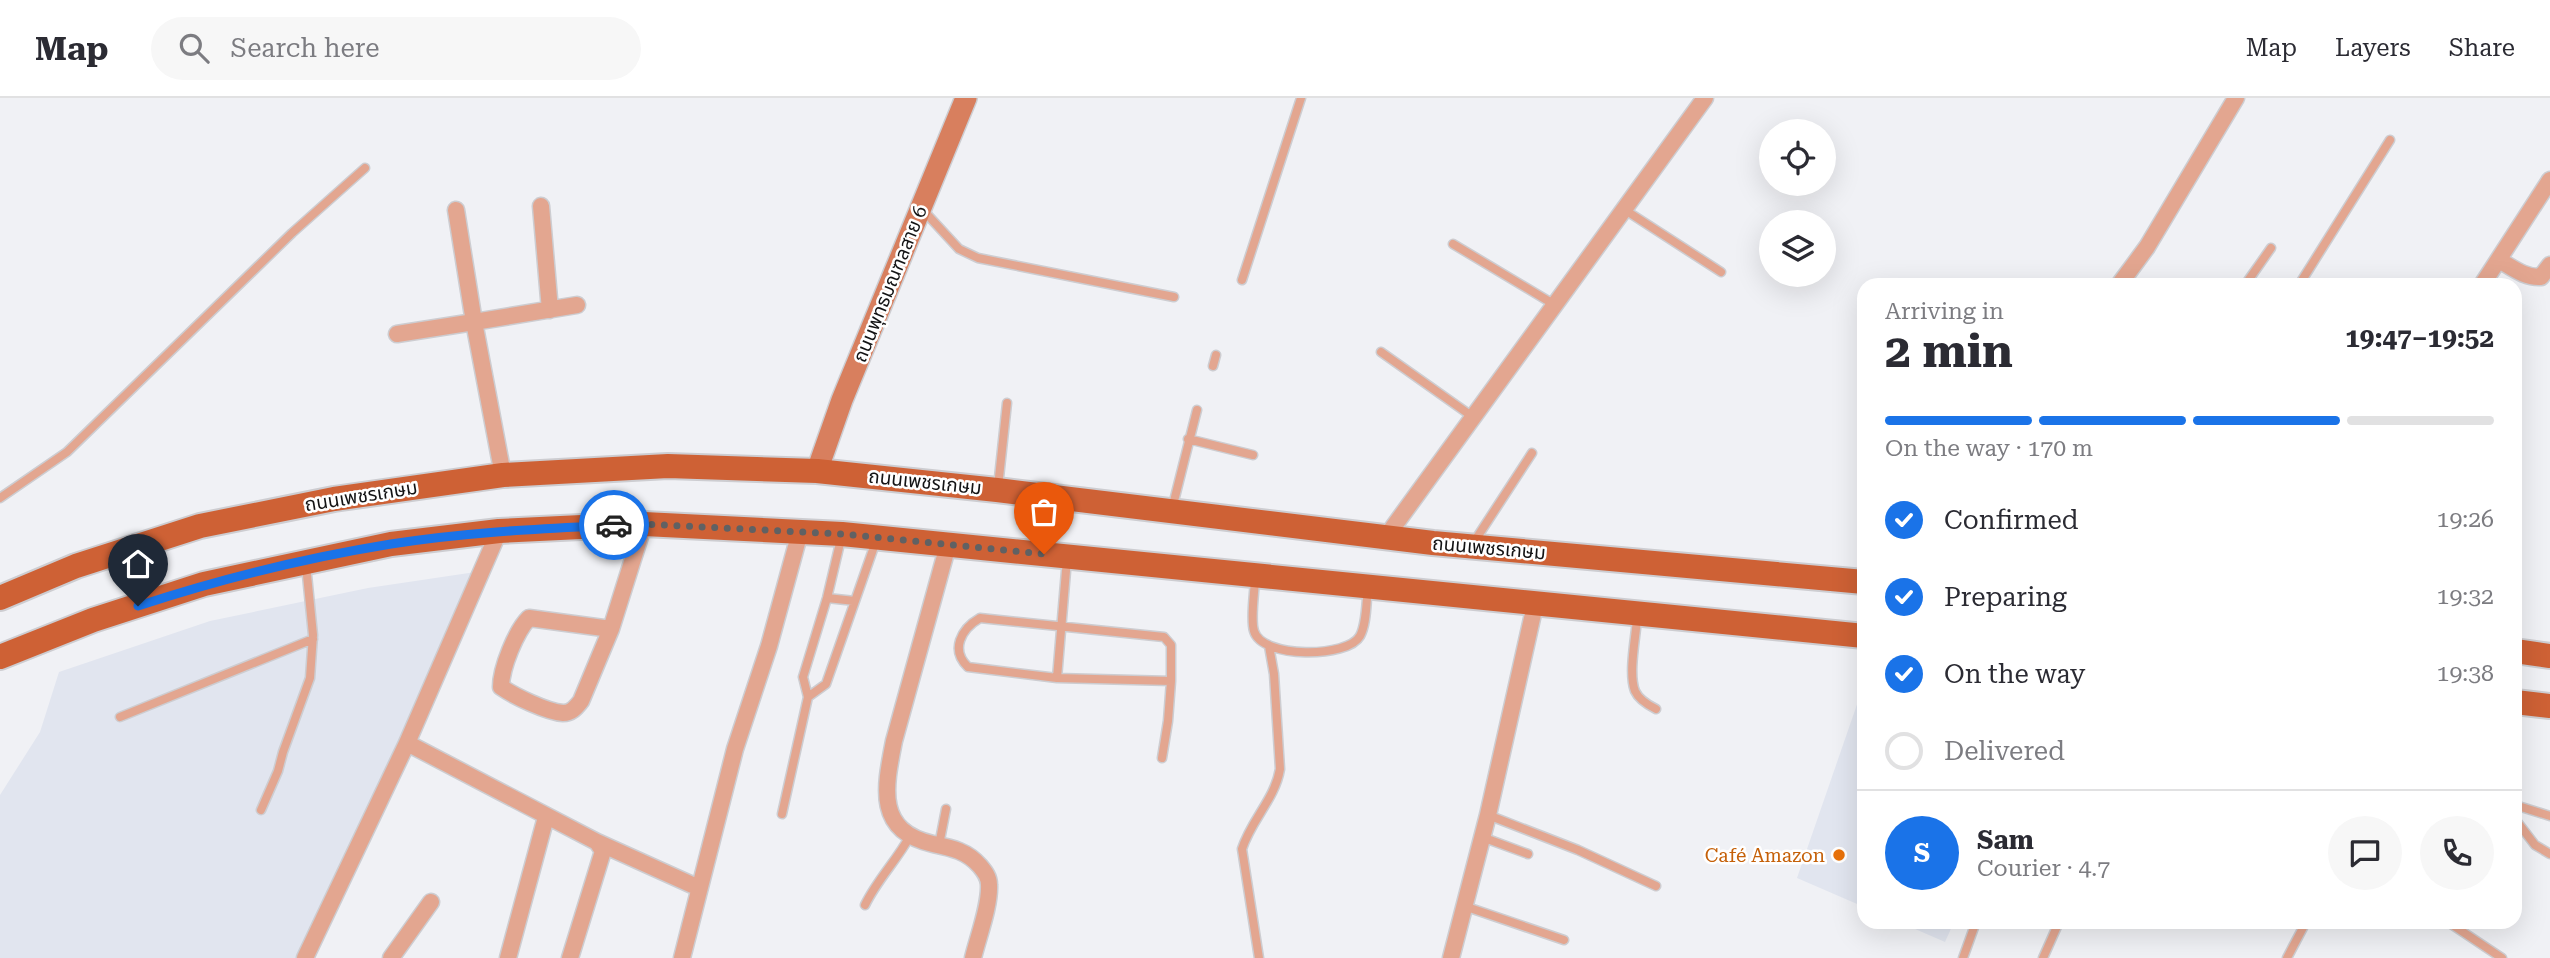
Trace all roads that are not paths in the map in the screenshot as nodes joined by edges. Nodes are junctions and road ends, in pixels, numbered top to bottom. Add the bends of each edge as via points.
1 (966, 98) edge
2 (1301, 98) edge
3 (1705, 98) edge
4 (2236, 98) edge
5 (2390, 140) dead end
6 (365, 168) dead end
7 (2550, 180) edge
8 (541, 206) dead end
9 (921, 208) junction
10 (456, 210) dead end
11 (1625, 210) junction
12 (1453, 244) dead end
13 (2271, 248) dead end
14 (2499, 260) junction
15 (2550, 265) edge
16 (1721, 272) dead end
17 (2124, 278) edge
18 (2250, 278) edge
19 (2303, 278) edge
20 (2487, 278) edge
21 (1242, 280) dead end
22 (1174, 297) dead end
23 (577, 305) dead end
24 (1555, 305) junction
25 (550, 310) junction
26 (474, 322) junction
27 (397, 334) dead end
28 (1381, 352) dead end
29 (1216, 355) dead end
30 (1213, 366) dead end
31 (1007, 403) dead end
32 (1196, 410) dead end
33 (1473, 417) junction
34 (1188, 439) junction
35 (1532, 453) dead end
36 (1253, 455) dead end
37 (817, 471) junction
38 (503, 475) junction
39 (998, 490) junction
40 (0, 498) edge
41 (1171, 510) junction
42 (644, 524) junction
43 (499, 531) junction
44 (800, 532) junction
45 (842, 534) junction
46 (1386, 537) junction
47 (877, 539) junction
48 (948, 545) junction
49 (1471, 546) junction
50 (1068, 556) junction
51 (305, 562) junction
52 (1255, 574) junction
53 (1857, 581) edge
54 (1368, 585) junction
55 (0, 598) edge
56 (827, 598) junction
57 (855, 601) junction
58 (1535, 605) junction
59 (1637, 615) junction
60 (1063, 622) junction
61 (611, 629) junction
62 (1857, 635) edge
63 (313, 639) junction
64 (1269, 646) junction
65 (2522, 652) edge
66 (2550, 656) edge
67 (0, 657) edge
68 (1057, 678) junction
69 (1171, 681) junction
70 (808, 697) junction
71 (2522, 703) edge
72 (2550, 706) edge
73 (1656, 709) dead end
74 (120, 717) dead end
75 (407, 743) junction
76 (1162, 758) dead end
77 (2522, 807) edge
78 (946, 809) dead end
79 (261, 810) dead end
80 (782, 814) dead end
81 (1488, 815) junction
82 (2550, 816) edge
83 (546, 817) junction
84 (2522, 828) edge
85 (910, 836) junction
86 (1482, 837) junction
87 (597, 842) junction
88 (939, 845) junction
89 (1528, 854) dead end
90 (2550, 854) edge
91 (1656, 886) dead end
92 (699, 888) junction
93 (431, 902) dead end
94 (865, 905) dead end
95 (1464, 906) junction
96 (1973, 929) edge
97 (2056, 929) edge
98 (2302, 929) edge
99 (2458, 929) edge
100 (1564, 940) dead end
101 (305, 958) edge
102 (391, 958) edge
103 (508, 958) edge
104 (570, 958) edge
105 (682, 958) edge
106 (972, 958) edge
107 (1259, 958) edge
108 (1451, 958) edge
109 (1963, 958) edge
110 (2043, 958) edge
111 (2287, 958) edge
112 (2501, 958) edge

1 - 9 main road, ถนนพุทธมณฑลสาย 6
2 - 21 lane
3 - 11 street
4 - 17 street
5 - 19 lane
6 - 40 lane via 67,452
7 - 14 street
8 - 25 street
9 - 22 lane via 959,249 978,258
9 - 37 main road, ถนนพุทธมณฑลสาย 6
10 - 26 street
11 - 16 lane
11 - 24 street
12 - 24 lane
13 - 18 lane
14 - 15 street via 2535,278 2541,278
14 - 20 street
23 - 25 street
24 - 33 street
25 - 26 street
26 - 27 street
26 - 38 street
28 - 33 lane
29 - 30 lane
31 - 39 lane
32 - 34 lane
33 - 46 street
34 - 36 lane
34 - 41 lane
35 - 49 lane
37 - 38 main road, ถนนเพชรเกษม via 668,466
37 - 39 main road, ถนนเพชรเกษม
38 - 55 main road, ถนนเพชรเกษม via 334,499 200,526 76,566
39 - 41 main road, ถนนเพชรเกษม
41 - 46 main road, ถนนเพชรเกษม
42 - 43 main road
42 - 44 main road
42 - 61 street
43 - 51 main road via 391,544
43 - 75 street
44 - 45 main road
44 - 92 street
45 - 47 main road
45 - 56 lane
46 - 49 main road, ถนนเพชรเกษม
47 - 48 main road
47 - 57 lane
48 - 50 main road
48 - 85 street via 888,774 887,802 893,820
49 - 53 main road, ถนนเพชรเกษม
50 - 52 main road
50 - 60 lane
51 - 63 lane
51 - 67 main road via 204,584 93,620
52 - 54 main road
52 - 64 lane via 1254,630
54 - 58 main road
54 - 64 lane via 1363,630 1356,641 1324,651 1283,651
56 - 57 lane
56 - 70 lane via 803,677
57 - 70 lane via 826,684
58 - 59 main road
58 - 81 street
59 - 62 main road
59 - 73 lane via 1635,690
60 - 68 lane
60 - 68 lane via 980,618 962,633 958,644 962,662 968,667
60 - 69 lane via 1164,637 1171,645
61 - 61 street via 573,710 563,713 516,698 501,687 521,625 529,618
63 - 74 lane
63 - 79 lane via 310,678
64 - 107 lane via 1280,769 1278,784 1242,849
65 - 66 main road
68 - 69 lane
69 - 76 lane
70 - 80 lane
71 - 72 main road
75 - 83 street
75 - 101 street
77 - 82 lane
78 - 88 lane
81 - 86 street
81 - 91 lane
83 - 87 street
83 - 103 street
84 - 90 lane via 2535,845
85 - 88 street
85 - 94 lane
86 - 89 lane
86 - 95 street
87 - 92 street
87 - 104 street via 603,851
88 - 106 street via 967,855 987,875 989,894
92 - 105 street
93 - 102 street
95 - 100 lane
95 - 108 street
96 - 109 lane
97 - 110 lane
98 - 111 lane
99 - 112 lane

